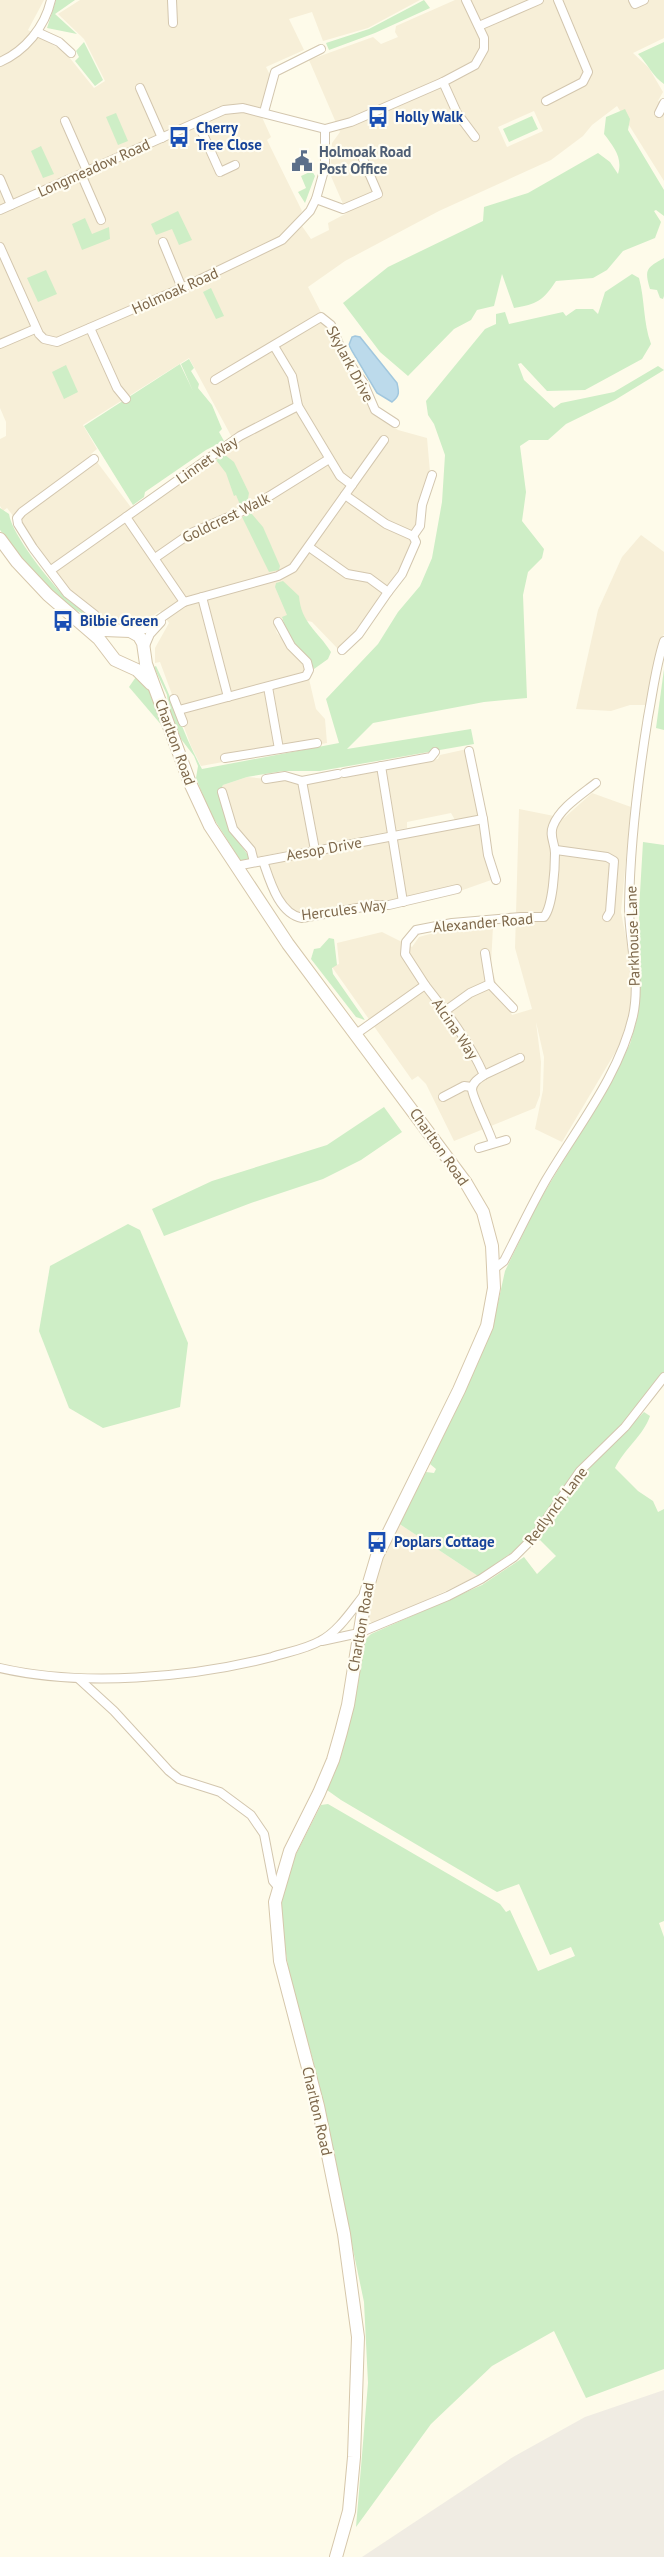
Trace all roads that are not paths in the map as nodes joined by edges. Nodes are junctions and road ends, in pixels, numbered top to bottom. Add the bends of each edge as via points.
1 (51, 0) edge
2 (172, 0) edge
3 (466, 0) edge
4 (538, 0) edge
5 (558, 0) edge
6 (633, 0) edge
7 (644, 0) edge
8 (173, 22) dead end
9 (479, 26) junction
10 (38, 32) junction
11 (321, 50) dead end
12 (71, 52) dead end
13 (0, 62) edge
14 (442, 82) junction
15 (140, 88) dead end
16 (546, 101) dead end
17 (664, 103) edge
18 (264, 112) junction
19 (658, 113) dead end
20 (65, 121) dead end
21 (198, 123) junction
22 (325, 129) junction
23 (475, 137) dead end
24 (162, 138) junction
25 (363, 159) dead end
26 (235, 165) dead end
27 (84, 172) junction
28 (0, 179) edge
29 (316, 199) junction
30 (12, 205) junction
31 (0, 210) edge
32 (101, 220) dead end
33 (163, 242) dead end
34 (0, 247) edge
35 (2, 259) edge
36 (182, 288) junction
37 (90, 328) junction
38 (36, 329) junction
39 (0, 344) edge
40 (274, 346) junction
41 (215, 380) dead end
42 (126, 399) dead end
43 (298, 406) junction
44 (395, 423) dead end
45 (384, 440) dead end
46 (94, 459) dead end
47 (329, 459) junction
48 (432, 475) dead end
49 (352, 485) junction
50 (345, 495) junction
51 (126, 517) junction
52 (413, 536) junction
53 (0, 539) edge
54 (309, 548) junction
55 (155, 558) junction
56 (51, 570) junction
57 (388, 592) junction
58 (202, 597) junction
59 (184, 602) junction
60 (95, 615) dead end
61 (168, 615) junction
62 (79, 621) junction
63 (278, 622) dead end
64 (126, 632) junction
65 (664, 641) edge
66 (144, 650) junction
67 (342, 650) dead end
68 (111, 655) junction
69 (126, 665) junction
70 (268, 687) junction
71 (156, 689) junction
72 (228, 697) junction
73 (174, 699) dead end
74 (179, 710) junction
75 (183, 722) dead end
76 (317, 743) dead end
77 (279, 749) junction
78 (469, 751) dead end
79 (435, 752) dead end
80 (225, 758) dead end
81 (381, 766) junction
82 (266, 779) dead end
83 (302, 781) junction
84 (596, 783) dead end
85 (222, 792) dead end
86 (483, 819) junction
87 (394, 837) junction
88 (315, 850) junction
89 (556, 850) junction
90 (259, 862) junction
91 (236, 866) junction
92 (496, 880) dead end
93 (457, 889) dead end
94 (403, 902) junction
95 (607, 917) dead end
96 (485, 953) dead end
97 (490, 984) junction
98 (425, 985) junction
99 (513, 1008) dead end
100 (445, 1011) junction
101 (356, 1034) junction
102 (520, 1058) dead end
103 (484, 1075) junction
104 (472, 1087) junction
105 (443, 1097) dead end
106 (506, 1140) dead end
107 (493, 1143) junction
108 (479, 1148) dead end
109 (495, 1268) junction
110 (664, 1377) edge
111 (366, 1593) junction
112 (359, 1633) junction
113 (322, 1641) junction
114 (0, 1668) edge
115 (79, 1679) junction
116 (269, 1857) junction
117 (284, 1866) junction
118 (278, 1887) junction
119 (339, 2555) edge

1 - 10 street
2 - 8 street
3 - 9 street
4 - 9 street
5 - 16 street via 588,72 583,82
6 - 7 street via 635,4
9 - 14 street via 484,38 480,58 475,65
10 - 12 street
10 - 13 street
11 - 18 street via 275,72
14 - 22 street via 351,122
14 - 23 street via 457,113
15 - 24 street
17 - 19 street
18 - 21 street, Longmeadow Road via 233,108
18 - 22 street, Longmeadow Road
20 - 27 street
21 - 24 street, Longmeadow Road
21 - 26 street via 220,172
22 - 29 street, Holmoak Road via 325,167
24 - 27 street, Longmeadow Road
25 - 29 street via 378,194 343,209
27 - 30 street, Longmeadow Road
27 - 32 street
28 - 30 street
29 - 36 street, Holmoak Road via 310,211 282,240
30 - 31 street, Longmeadow Road
33 - 36 street
34 - 35 street
35 - 38 street
36 - 37 street, Holmoak Road
37 - 38 street, Holmoak Road via 57,342 44,339
37 - 42 street via 117,388
38 - 39 street
40 - 41 street, Skylark Drive
40 - 43 street via 292,376
40 - 44 street, Skylark Drive via 317,318 327,320 344,356 363,382 369,402
43 - 47 street
43 - 51 street, Linnet Way via 225,446
45 - 49 street
46 - 56 street via 18,514 18,524
47 - 49 street via 340,476
47 - 55 street, Goldcrest Walk via 252,507 191,533
48 - 52 street via 420,526
49 - 50 street
50 - 52 street via 386,524
50 - 54 street
51 - 55 street
51 - 56 street, Linnet Way
52 - 57 street via 416,542 402,574
53 - 62 street, Charlton Road via 48,595
54 - 57 street via 347,574 369,578
54 - 58 street via 284,574
55 - 59 street
56 - 60 street via 67,592
57 - 67 street via 359,634
58 - 59 street
58 - 72 street
59 - 61 street
61 - 64 street via 145,628
61 - 66 street via 150,634
62 - 64 street, Charlton Road
62 - 68 street, Charlton Road
63 - 70 street via 291,646 307,662 308,674
64 - 66 street, Charlton Road via 139,636
64 - 68 street via 116,635
65 - 109 street, Parkhouse Lane via 642,754 631,860 629,909 636,982 633,1015 623,1046 589,1111 546,1180 504,1261
66 - 69 street via 137,662
66 - 71 street, Charlton Road
68 - 69 street, Charlton Road
69 - 71 street, Charlton Road
70 - 72 street
70 - 77 street
71 - 91 street, Charlton Road via 190,783 210,826
72 - 74 street
73 - 74 street
74 - 75 street
76 - 77 street
77 - 80 street
78 - 86 street
79 - 81 street via 431,757
81 - 83 street
81 - 87 street
82 - 83 street via 285,776
83 - 88 street
84 - 89 street, Alexander Road via 557,817 551,842
85 - 90 street via 233,829
86 - 87 street, Aesop Drive
86 - 92 street
87 - 88 street, Aesop Drive
87 - 94 street
88 - 90 street, Aesop Drive
89 - 95 street via 614,861
89 - 98 street, Alexander Road via 552,891 544,917 452,923 416,930 410,936 405,954
90 - 91 street, Aesop Drive
90 - 94 street, Hercules Way via 286,909 297,917
91 - 101 street, Charlton Road via 288,944
93 - 94 street, Hercules Way
96 - 97 street
97 - 99 street
97 - 100 street
98 - 100 street, Alcina Way
98 - 101 street
100 - 103 street, Alcina Way
101 - 109 street, Charlton Road via 466,1183 483,1212
102 - 103 street, Alcina Way
103 - 104 street, Alcina Way
104 - 105 street via 464,1086
104 - 107 street
106 - 107 street
107 - 108 street
109 - 111 street, Charlton Road via 490,1312 480,1346 377,1556
110 - 112 street, Redlynch Lane via 625,1426 580,1471 524,1549 448,1596
111 - 112 street, Charlton Road
111 - 113 street
112 - 113 street, Redlynch Lane
112 - 117 street, Charlton Road via 348,1705 333,1760
113 - 115 street, Redlynch Lane via 303,1649 212,1669
114 - 115 street, Redlynch Lane
115 - 116 street via 169,1772 220,1792 251,1815 264,1834
116 - 117 street
116 - 118 street via 273,1881
117 - 118 street, Charlton Road
118 - 119 street, Charlton Road via 275,1917 280,1960 318,2106 342,2222 358,2337 353,2468

